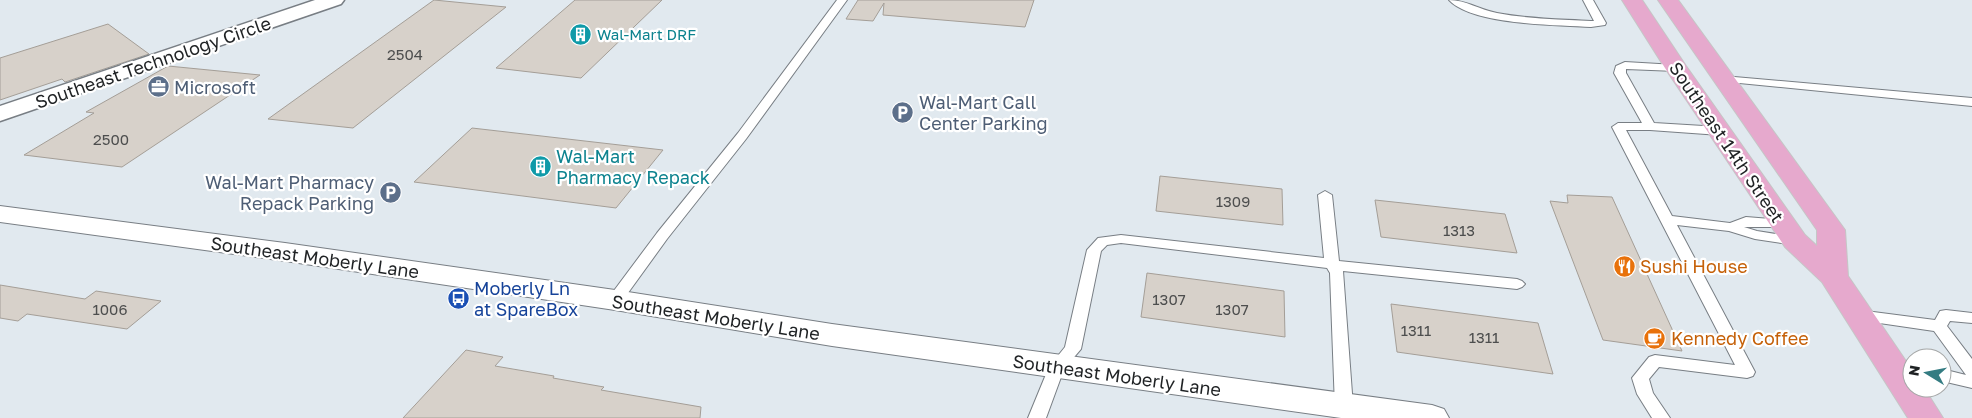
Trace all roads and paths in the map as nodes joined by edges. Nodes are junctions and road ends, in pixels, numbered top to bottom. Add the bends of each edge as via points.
1 (334, 0) edge
2 (842, 0) edge
3 (1454, 0) edge
4 (1588, 0) edge
5 (1632, 0) edge
6 (1667, 0) edge
7 (1676, 68) junction
8 (1723, 79) junction
9 (1972, 102) edge
10 (0, 114) edge
11 (1650, 126) junction
12 (1720, 131) junction
13 (1325, 195) dead end
14 (0, 214) edge
15 (1668, 220) junction
16 (1731, 227) junction
17 (1789, 232) junction
18 (1332, 265) junction
19 (1833, 276) junction
20 (1517, 284) dead end
21 (615, 300) junction
22 (1858, 315) junction
23 (1972, 318) edge
24 (1939, 326) junction
25 (1057, 367) junction
26 (1902, 369) edge
27 (1972, 371) edge
28 (1952, 378) edge
29 (1972, 382) edge
30 (1916, 398) edge
31 (1344, 407) junction
32 (1037, 418) edge
33 (1432, 418) edge
34 (1661, 418) edge
35 (1926, 418) edge

1 - 10 street, Southeast Technology Circle
2 - 21 lane
3 - 4 lane via 1482,13 1601,23
5 - 7 main road, Southeast 14th Street
6 - 8 main road, Southeast 14th Street
7 - 11 lane via 1631,65 1620,68
7 - 12 main road, Southeast 14th Street
8 - 9 lane
8 - 19 main road, Southeast 14th Street via 1831,230
11 - 12 lane
11 - 15 lane via 1618,127
12 - 17 main road, Southeast 14th Street
13 - 18 lane
14 - 21 street, Southeast Moberly Lane
15 - 16 lane
15 - 34 lane via 1747,372 1655,361 1640,378 1645,394
16 - 17 lane via 1755,235
16 - 17 lane via 1746,221
17 - 19 main road, Southeast 14th Street
18 - 20 lane
18 - 25 lane via 1121,239 1103,241 1094,250 1073,349
18 - 31 lane via 1337,273
19 - 22 main road, Southeast 14th Street
21 - 25 street, Southeast Moberly Lane
22 - 24 lane
22 - 26 main road, Southeast 14th Street
23 - 24 lane via 1946,315
24 - 27 lane
25 - 31 street, Southeast Moberly Lane
25 - 32 lane
28 - 29 lane
30 - 35 main road, Southeast 14th Street
31 - 33 street, Southeast Moberly Lane

